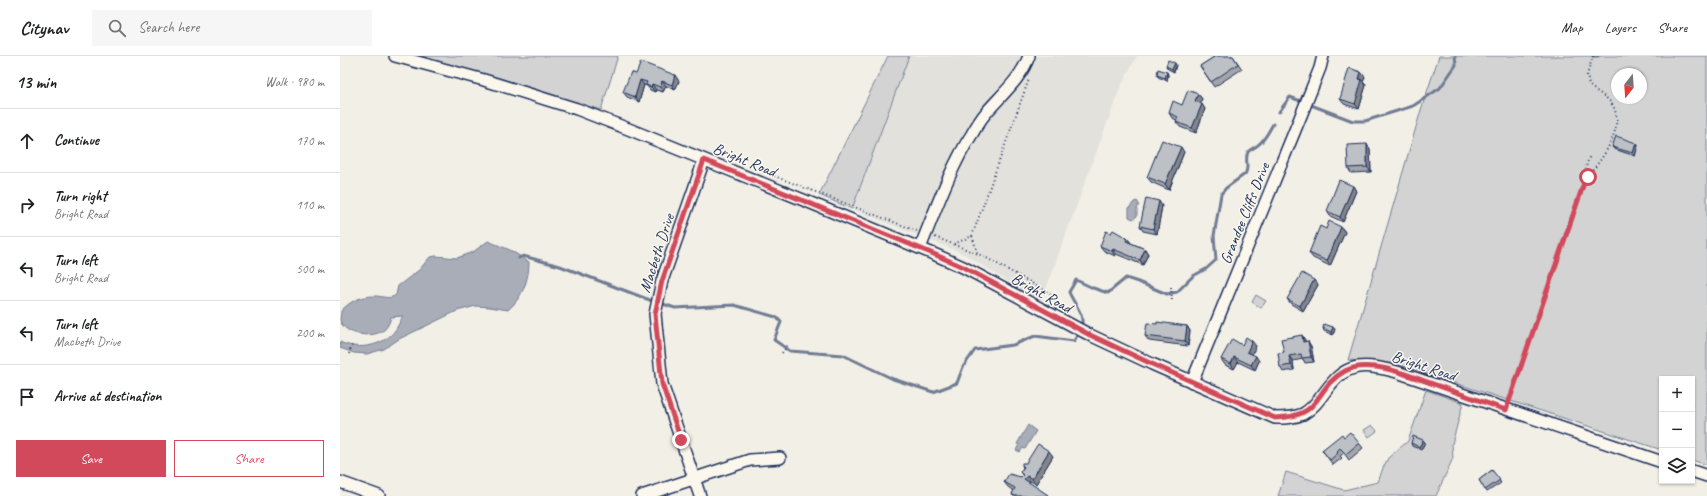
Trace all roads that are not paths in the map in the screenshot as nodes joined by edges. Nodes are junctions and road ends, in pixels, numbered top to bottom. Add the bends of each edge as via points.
1 (395, 56) edge
2 (1029, 56) edge
3 (1323, 56) edge
4 (704, 160) junction
5 (920, 248) junction
6 (1192, 382) junction
7 (780, 458) dead end
8 (1659, 461) edge
9 (1695, 472) edge
10 (1707, 476) edge
11 (694, 478) junction
12 (340, 482) edge
13 (379, 496) edge
14 (642, 496) edge
15 (700, 496) edge

1 - 4 street, Bright Road via 577,109
2 - 5 street via 1014,83 984,115 970,136
3 - 6 street, Grandee Cliffs Drive via 1310,94
4 - 5 street, Bright Road
4 - 11 street, Macbeth Drive via 662,281 655,314 662,384
5 - 6 street, Bright Road via 963,267 1090,335
6 - 8 street, Bright Road via 1275,418 1291,418 1303,414 1314,406 1325,390 1345,371 1358,367 1376,367
7 - 11 street via 750,460
9 - 10 street
11 - 14 street
11 - 15 street, Macbeth Drive
12 - 13 street

